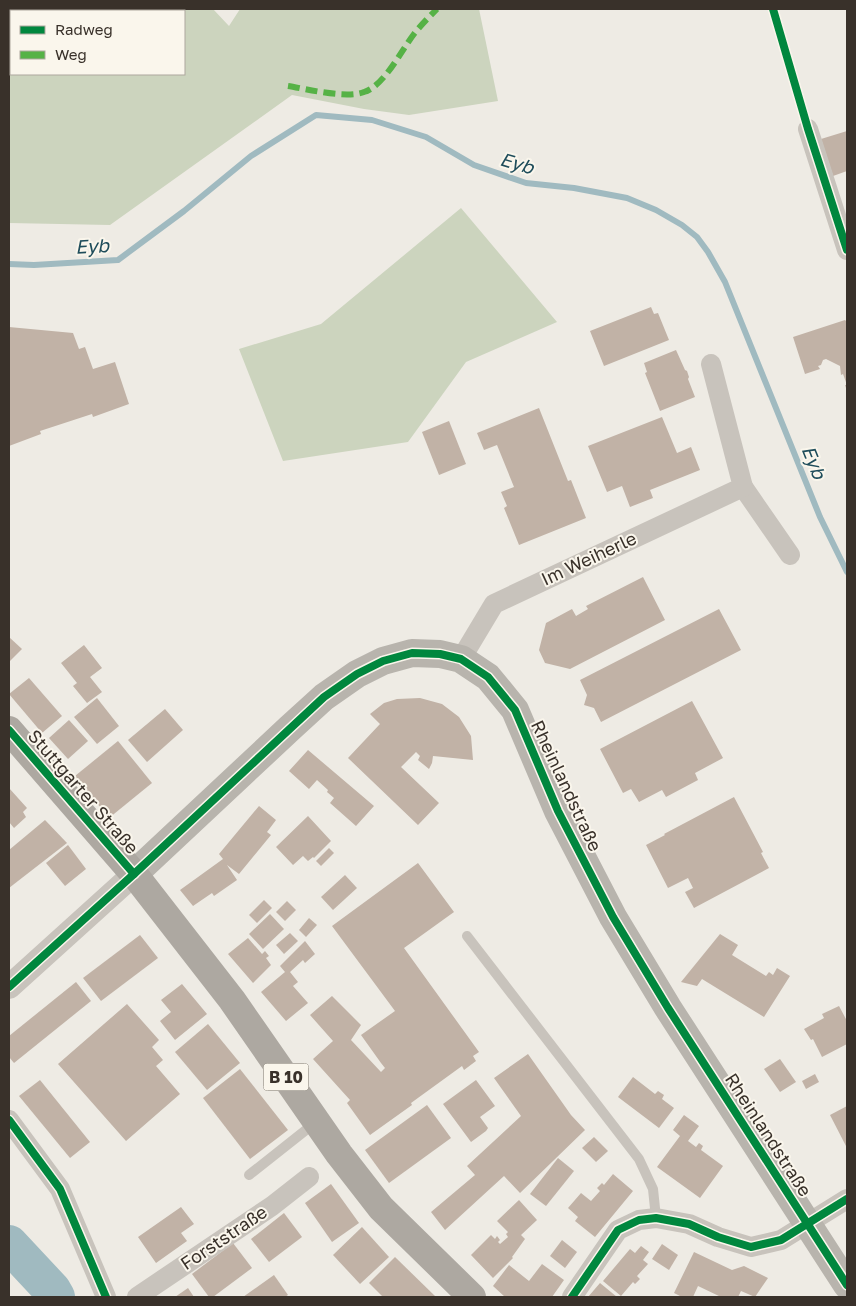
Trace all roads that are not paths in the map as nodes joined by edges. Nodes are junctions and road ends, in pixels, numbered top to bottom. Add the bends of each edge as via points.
1 (808, 129) dead end
2 (847, 250) edge
3 (711, 364) dead end
4 (743, 487) junction
5 (790, 555) dead end
6 (461, 659) junction
7 (9, 730) edge
8 (134, 874) junction
9 (467, 936) dead end
10 (9, 987) edge
11 (9, 1120) edge
12 (317, 1121) junction
13 (249, 1175) dead end
14 (309, 1177) dead end
15 (847, 1199) edge
16 (656, 1218) junction
17 (807, 1224) junction
18 (847, 1285) edge
19 (106, 1297) edge
20 (137, 1297) edge
21 (472, 1297) edge
22 (572, 1297) edge

1 - 2 street
3 - 4 street
4 - 5 street
4 - 6 street, Im Weiherle via 494,604
6 - 8 main road, Rheinlandstraße via 412,653 383,661 356,674 324,697
6 - 17 main road, Rheinlandstraße via 488,677 515,710 558,811 613,917
7 - 8 main road, Stuttgarter Straße / B 10
8 - 10 street
8 - 12 main road, Stuttgarter Straße / B 10 via 232,1000
9 - 16 lane via 639,1159 653,1189
11 - 19 street via 60,1189
12 - 13 lane
12 - 21 main road, Stuttgarter Straße / B 10 via 380,1208
14 - 20 street, Forststraße via 272,1206
15 - 17 street
16 - 17 street via 688,1224 751,1246 781,1240
16 - 22 street via 639,1220 618,1230
17 - 18 main road, Rheinlandstraße

